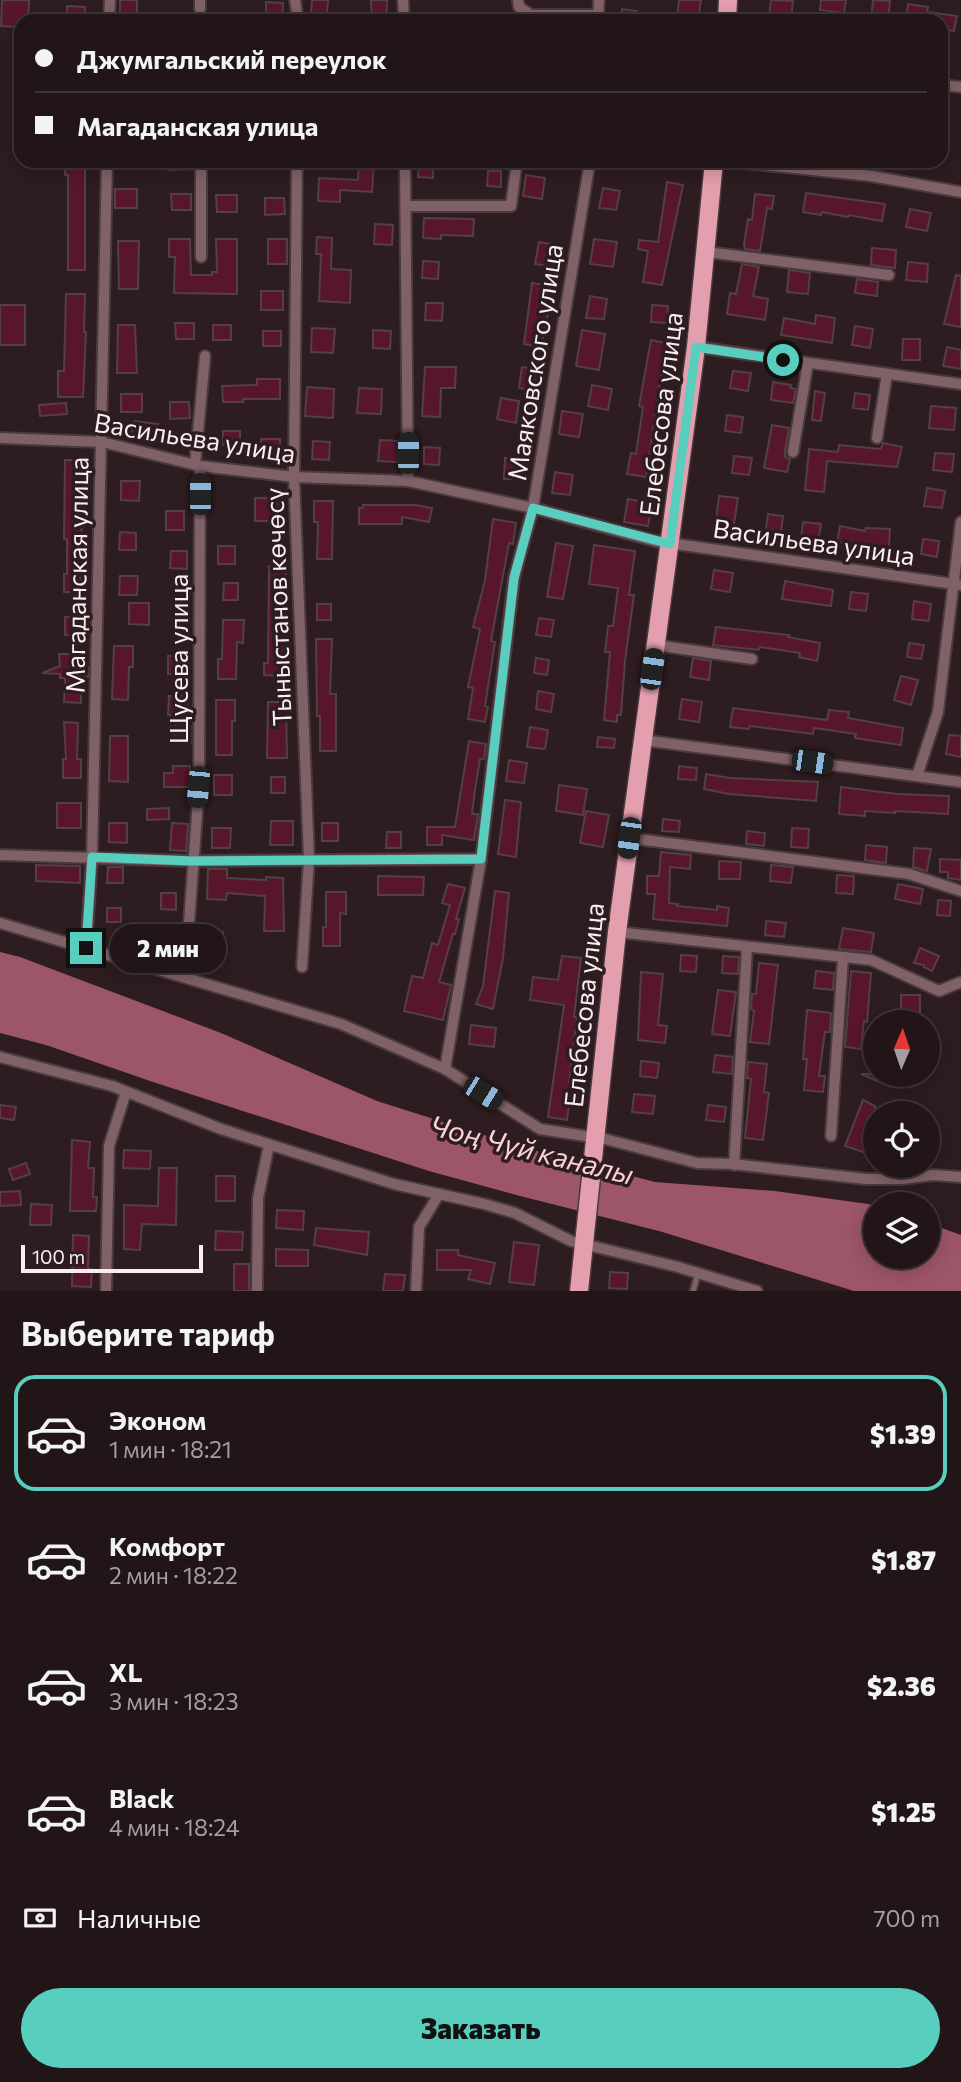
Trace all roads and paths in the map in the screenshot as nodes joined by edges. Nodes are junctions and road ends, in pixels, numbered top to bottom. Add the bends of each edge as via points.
1 (107, 168) edge
2 (201, 168) edge
3 (297, 168) edge
4 (405, 168) edge
5 (516, 168) edge
6 (589, 168) edge
7 (713, 168) edge
8 (794, 168) edge
9 (961, 192) edge
10 (406, 206) junction
11 (706, 252) junction
12 (201, 257) dead end
13 (889, 275) dead end
14 (696, 347) junction
15 (205, 356) dead end
16 (808, 363) junction
17 (887, 374) junction
18 (961, 384) edge
19 (0, 438) edge
20 (877, 438) dead end
21 (102, 442) junction
22 (793, 452) dead end
23 (197, 465) junction
24 (294, 477) junction
25 (408, 481) junction
26 (533, 508) junction
27 (961, 522) edge
28 (670, 544) junction
29 (958, 585) edge
30 (655, 645) junction
31 (752, 659) dead end
32 (642, 740) junction
33 (917, 776) junction
34 (961, 782) edge
35 (629, 838) junction
36 (0, 855) edge
37 (92, 857) junction
38 (309, 859) junction
39 (481, 859) junction
40 (192, 861) junction
41 (961, 891) edge
42 (0, 923) edge
43 (617, 932) junction
44 (86, 948) junction
45 (747, 948) junction
46 (842, 957) junction
47 (302, 967) dead end
48 (185, 977) junction
49 (961, 982) edge
50 (0, 1057) edge
51 (445, 1069) junction
52 (126, 1092) junction
53 (831, 1136) dead end
54 (269, 1145) junction
55 (595, 1145) junction
56 (734, 1165) junction
57 (940, 1176) edge
58 (940, 1177) edge
59 (961, 1177) edge
60 (914, 1178) edge
61 (961, 1184) edge
62 (439, 1194) junction
63 (584, 1245) junction
64 (698, 1273) junction
65 (106, 1291) edge
66 (257, 1291) edge
67 (416, 1291) edge
68 (579, 1291) edge
69 (693, 1291) edge
70 (757, 1291) edge

1 - 21 street, Магаданская улица
2 - 12 street
3 - 24 street, Тыныстанов көчөсү
4 - 10 street
5 - 10 street via 511,206
6 - 26 street, Маяковского улица
7 - 11 main road, Елебесова улица
8 - 9 street
10 - 25 street
11 - 13 street
11 - 14 main road, Елебесова улица
14 - 16 street
14 - 28 main road, Елебесова улица
15 - 23 street, Щусева улица
16 - 17 street
16 - 22 street
17 - 18 street
17 - 20 street
19 - 21 street, Васильева улица
21 - 23 street, Васильева улица
21 - 37 street, Магаданская улица
23 - 24 street, Васильева улица
23 - 40 street, Щусева улица via 199,778
24 - 25 street, Васильева улица
24 - 38 street, Тыныстанов көчөсү
25 - 26 street, Васильева улица
26 - 28 street, Васильева улица
26 - 39 street, Маяковского улица via 514,578
27 - 29 street
28 - 29 street, Васильева улица
28 - 30 main road, Елебесова улица
29 - 33 street via 938,712
30 - 31 street
30 - 32 main road, Елебесова улица
32 - 33 street
32 - 35 main road, Елебесова улица
33 - 34 street
35 - 41 street via 909,874
35 - 43 main road, Елебесова улица
36 - 37 street
37 - 40 street
37 - 44 street, Магаданская улица
38 - 39 street
38 - 40 street
38 - 47 street, Тыныстанов көчөсү
39 - 51 street, Маяковского улица
40 - 48 street, Щусева улица
42 - 44 street
43 - 45 street
43 - 55 main road, Елебесова улица
44 - 48 street
45 - 46 street
45 - 56 street
46 - 49 street via 871,960 939,991
46 - 53 street
48 - 51 street via 341,1024
50 - 52 street
51 - 55 street via 540,1129
52 - 54 street
52 - 65 street via 109,1146
54 - 62 street
54 - 66 street via 258,1198
55 - 56 street
55 - 63 main road, Елебесова улица
56 - 60 street via 866,1180
57 - 59 street
58 - 61 street
62 - 63 street via 515,1213
62 - 67 street via 419,1227
63 - 64 street
63 - 68 main road, Елебесова улица
64 - 69 lane
64 - 70 street

